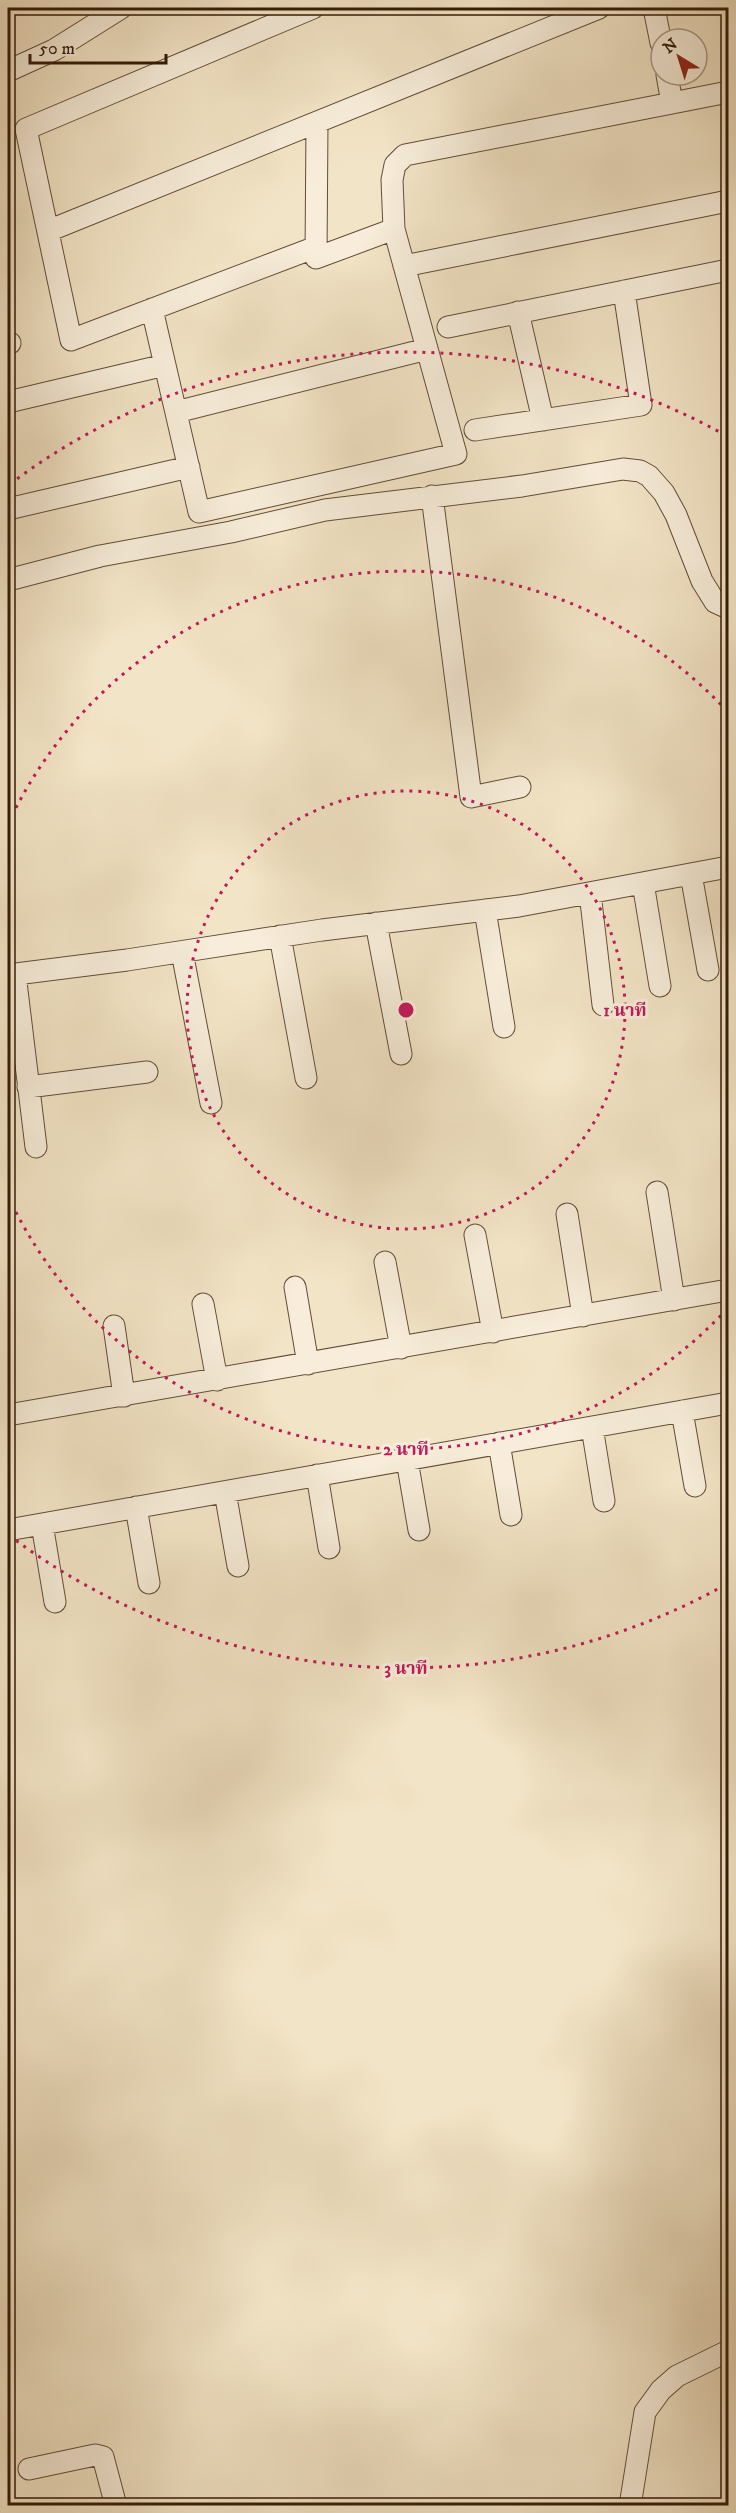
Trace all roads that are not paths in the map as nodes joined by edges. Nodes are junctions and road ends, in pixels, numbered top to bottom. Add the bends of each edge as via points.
1 (121, 8) edge
2 (313, 8) edge
3 (599, 8) edge
4 (654, 8) edge
5 (658, 27) edge
6 (8, 71) edge
7 (669, 87) edge
8 (729, 92) edge
9 (672, 104) junction
10 (317, 123) junction
11 (729, 201) edge
12 (394, 230) junction
13 (48, 231) junction
14 (316, 247) junction
15 (404, 266) junction
16 (729, 270) edge
17 (624, 291) junction
18 (152, 309) junction
19 (518, 312) junction
20 (448, 327) dead end
21 (427, 349) junction
22 (165, 365) junction
23 (8, 402) edge
24 (176, 412) junction
25 (543, 420) junction
26 (475, 430) dead end
27 (189, 467) junction
28 (432, 496) junction
29 (8, 509) edge
30 (8, 580) edge
31 (729, 608) edge
32 (520, 787) dead end
33 (729, 867) edge
34 (691, 874) junction
35 (643, 883) junction
36 (590, 893) junction
37 (486, 910) junction
38 (376, 923) junction
39 (280, 936) junction
40 (182, 952) junction
41 (708, 970) dead end
42 (11, 975) edge
43 (660, 986) dead end
44 (603, 1005) dead end
45 (504, 1027) dead end
46 (401, 1054) dead end
47 (147, 1072) dead end
48 (306, 1078) dead end
49 (28, 1086) junction
50 (212, 1103) dead end
51 (36, 1147) dead end
52 (657, 1192) dead end
53 (567, 1215) dead end
54 (476, 1235) dead end
55 (384, 1262) dead end
56 (295, 1287) dead end
57 (729, 1290) edge
58 (674, 1300) junction
59 (203, 1304) dead end
60 (583, 1316) junction
61 (114, 1326) dead end
62 (493, 1332) junction
63 (401, 1348) junction
64 (308, 1364) junction
65 (217, 1380) junction
66 (124, 1396) junction
67 (729, 1403) edge
68 (682, 1411) junction
69 (8, 1415) edge
70 (591, 1427) junction
71 (499, 1443) junction
72 (407, 1460) junction
73 (317, 1475) junction
74 (695, 1486) dead end
75 (225, 1492) junction
76 (604, 1501) dead end
77 (136, 1507) junction
78 (511, 1515) dead end
79 (42, 1524) junction
80 (8, 1530) edge
81 (419, 1530) dead end
82 (329, 1548) dead end
83 (238, 1566) dead end
84 (149, 1583) dead end
85 (55, 1602) dead end
86 (729, 2351) edge
87 (29, 2469) dead end
88 (111, 2503) edge
89 (630, 2505) edge

1 - 6 street via 54,50
2 - 13 street via 26,129
3 - 10 street
4 - 5 street
7 - 9 street
8 - 9 street
9 - 12 street via 405,155 395,165 392,180
10 - 13 street
10 - 14 street
11 - 15 street
12 - 14 street via 316,258
12 - 15 street
13 - 18 street via 71,340
14 - 18 street
15 - 21 street
16 - 17 street
17 - 19 street
17 - 25 street via 641,405
18 - 22 street
19 - 20 street
19 - 25 street
21 - 24 street
21 - 27 street via 456,454 199,512
22 - 23 street
22 - 24 street
24 - 27 street
25 - 26 street
27 - 29 street
28 - 30 street via 325,510 100,556
28 - 31 street via 623,469 640,471 664,493 715,602
28 - 32 street via 471,797
33 - 34 street
34 - 35 street
34 - 41 street
35 - 36 street
35 - 43 street
36 - 37 street
36 - 44 street
37 - 38 street
37 - 45 street
38 - 39 street
38 - 46 street
39 - 40 street
39 - 48 street
40 - 42 street
40 - 50 street
42 - 49 street
47 - 49 street
49 - 51 street
52 - 58 street
53 - 60 street
54 - 62 street
55 - 63 street
56 - 64 street
57 - 58 street
58 - 60 street
59 - 65 street
60 - 62 street
61 - 66 street
62 - 63 street
63 - 64 street
64 - 65 street
65 - 66 street
66 - 69 street
67 - 68 street
68 - 70 street
68 - 74 street
70 - 71 street
70 - 76 street
71 - 72 street
71 - 78 street
72 - 73 street
72 - 81 street
73 - 75 street
73 - 82 street
75 - 77 street
75 - 83 street
77 - 79 street
77 - 84 street
79 - 80 street
79 - 85 street
86 - 89 street via 677,2376 645,2412
87 - 88 street via 95,2455 103,2457

